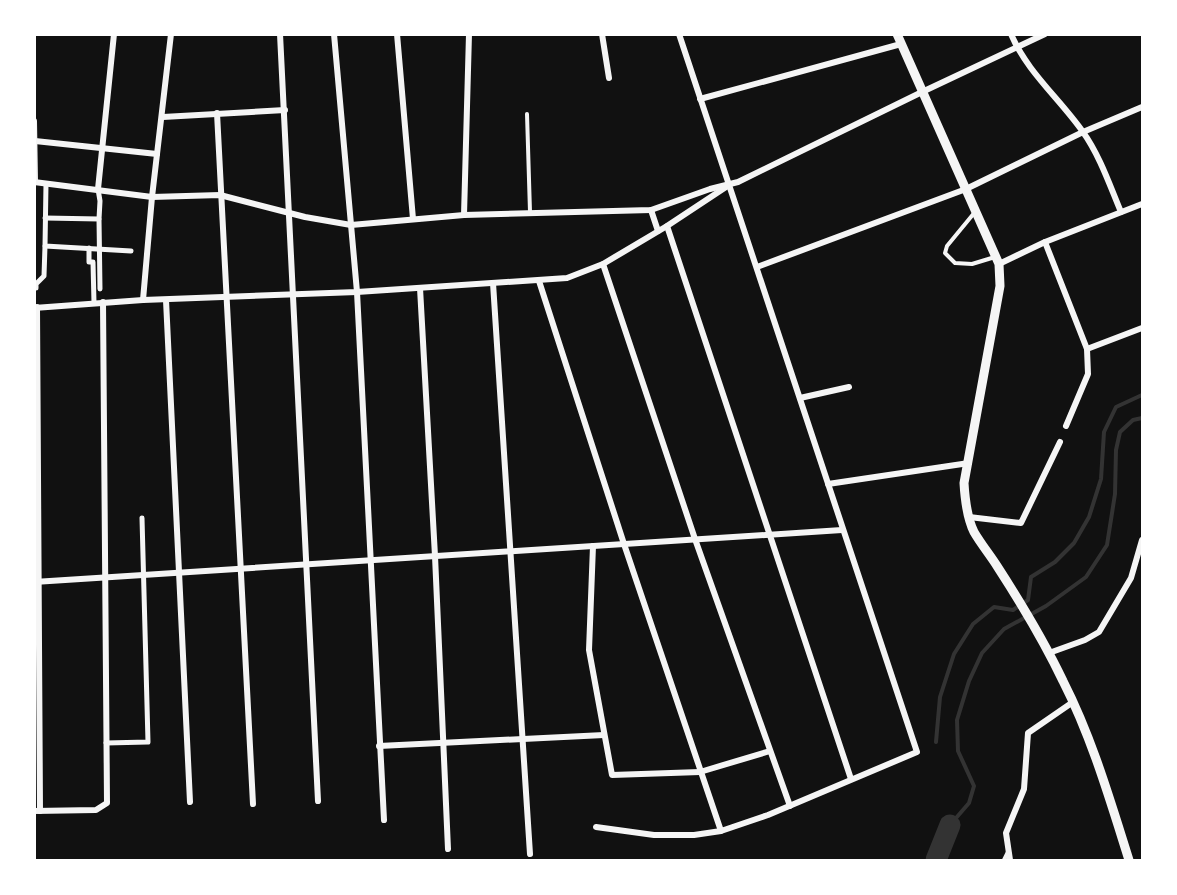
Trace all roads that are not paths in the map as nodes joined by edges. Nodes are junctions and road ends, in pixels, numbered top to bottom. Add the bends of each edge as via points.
1 (114, 34) edge
2 (171, 34) edge
3 (280, 34) edge
4 (333, 34) edge
5 (397, 34) edge
6 (469, 34) edge
7 (602, 34) edge
8 (679, 34) edge
9 (897, 34) edge
10 (1011, 34) edge
11 (1045, 34) edge
12 (901, 44) junction
13 (1016, 47) junction
14 (609, 78) dead end
15 (922, 92) junction
16 (700, 99) junction
17 (1142, 107) edge
18 (285, 110) junction
19 (217, 113) junction
20 (527, 114) dead end
21 (163, 117) junction
22 (34, 121) edge
23 (1083, 132) junction
24 (35, 141) edge
25 (104, 148) junction
26 (157, 154) junction
27 (35, 182) edge
28 (46, 183) junction
29 (729, 185) junction
30 (98, 189) junction
31 (966, 189) junction
32 (220, 195) junction
33 (152, 197) junction
34 (1143, 204) edge
35 (651, 210) junction
36 (976, 211) junction
37 (530, 212) junction
38 (1121, 212) junction
39 (288, 213) junction
40 (464, 215) junction
41 (45, 218) junction
42 (99, 219) junction
43 (413, 219) junction
44 (351, 225) junction
45 (667, 226) junction
46 (658, 231) junction
47 (1045, 242) junction
48 (45, 246) junction
49 (88, 248) junction
50 (100, 250) junction
51 (131, 251) dead end
52 (997, 261) junction
53 (603, 264) junction
54 (757, 267) junction
55 (539, 281) junction
56 (493, 283) junction
57 (35, 285) edge
58 (420, 288) junction
59 (100, 289) dead end
60 (357, 292) junction
61 (293, 295) junction
62 (228, 296) junction
63 (143, 300) junction
64 (166, 300) junction
65 (103, 302) junction
66 (94, 303) junction
67 (36, 308) edge
68 (1143, 328) edge
69 (1087, 349) junction
70 (849, 387) dead end
71 (800, 398) junction
72 (1066, 426) dead end
73 (1060, 442) dead end
74 (969, 463) junction
75 (828, 484) junction
76 (969, 517) junction
77 (142, 518) dead end
78 (842, 530) junction
79 (769, 534) junction
80 (695, 539) junction
81 (1143, 540) edge
82 (624, 544) junction
83 (593, 546) junction
84 (511, 551) junction
85 (435, 556) junction
86 (369, 560) junction
87 (305, 564) junction
88 (241, 568) junction
89 (179, 572) junction
90 (142, 575) junction
91 (105, 576) junction
92 (37, 582) edge
93 (1049, 653) junction
94 (1073, 702) junction
95 (604, 735) junction
96 (524, 739) junction
97 (106, 743) junction
98 (445, 743) junction
99 (379, 746) junction
100 (770, 752) junction
101 (700, 772) junction
102 (851, 779) junction
103 (318, 801) dead end
104 (190, 802) dead end
105 (252, 804) dead end
106 (790, 806) junction
107 (37, 811) edge
108 (384, 820) dead end
109 (596, 827) dead end
110 (721, 831) junction
111 (448, 849) dead end
112 (1009, 851) junction
113 (530, 854) dead end
114 (1004, 861) edge
115 (1010, 861) edge
116 (1129, 861) edge

1 - 25 street
2 - 21 street
3 - 18 street
4 - 44 street
5 - 43 street
6 - 40 street
7 - 14 street
8 - 16 street
9 - 12 main road
10 - 13 street
11 - 13 street
12 - 15 main road
12 - 16 street
13 - 15 street
13 - 23 street
15 - 29 street
15 - 31 main road
16 - 29 street
17 - 23 street
18 - 19 street
18 - 39 street
19 - 21 street
19 - 32 street
20 - 37 lane
21 - 26 street
22 - 24 street
23 - 31 street
23 - 38 street
24 - 25 street
24 - 27 street
25 - 26 street
25 - 30 street
26 - 33 street
27 - 28 street
28 - 30 street
28 - 41 street
29 - 35 street
29 - 45 street
29 - 54 street
30 - 33 street
30 - 42 street
31 - 36 main road
31 - 54 street
32 - 33 street
32 - 39 street
32 - 62 street
33 - 63 street
34 - 38 street
35 - 37 street
35 - 46 street
36 - 52 main road
36 - 52 lane via 947,246 945,254 955,263
37 - 40 street
38 - 47 street
39 - 44 street
39 - 61 street
40 - 43 street
41 - 42 street
41 - 48 street
42 - 50 street
43 - 44 street
44 - 60 street
45 - 46 street
45 - 79 street
46 - 53 street
47 - 52 street
47 - 69 street
48 - 49 street
48 - 57 street via 44,276
49 - 50 street
49 - 66 street via 89,262 93,262
50 - 51 street
50 - 59 street
52 - 74 main road via 1000,286
53 - 55 street via 567,279
53 - 80 street
54 - 71 street
55 - 56 street
55 - 82 street
56 - 58 street
56 - 84 street
58 - 60 street
58 - 85 street
60 - 61 street
60 - 86 street
61 - 62 street
61 - 87 street
62 - 64 street
62 - 88 street
63 - 64 street
63 - 65 street
64 - 89 street
65 - 66 street
65 - 91 street
66 - 67 street
67 - 92 street
68 - 69 street
69 - 72 street via 1088,374
70 - 71 street
71 - 75 street
73 - 76 street via 1022,523
74 - 75 street
74 - 76 main road via 964,483
75 - 78 street
76 - 93 main road via 974,532
77 - 90 street
78 - 79 street
78 - 102 street via 917,752
79 - 80 street
79 - 102 street
80 - 82 street
80 - 100 street
81 - 93 street via 1131,578 1099,632
82 - 83 street
82 - 101 street
83 - 84 street
83 - 95 street via 589,650
84 - 85 street
84 - 96 street
85 - 86 street
85 - 98 street
86 - 87 street
86 - 99 street
87 - 88 street
87 - 103 street
88 - 89 street
88 - 105 street
89 - 90 street
89 - 104 street
90 - 91 street
90 - 97 street via 148,742
91 - 92 street
91 - 97 street
92 - 107 street
93 - 94 main road
94 - 112 street via 1028,733 1024,789 1006,833
94 - 116 main road
95 - 96 street
95 - 101 street via 612,775
96 - 98 street
96 - 113 street
97 - 107 street via 106,803 96,810
98 - 99 street
98 - 111 street
99 - 108 street
100 - 101 street
100 - 106 street
101 - 110 street
102 - 106 street
106 - 110 street
109 - 110 street via 654,835
112 - 114 lane
112 - 115 street

